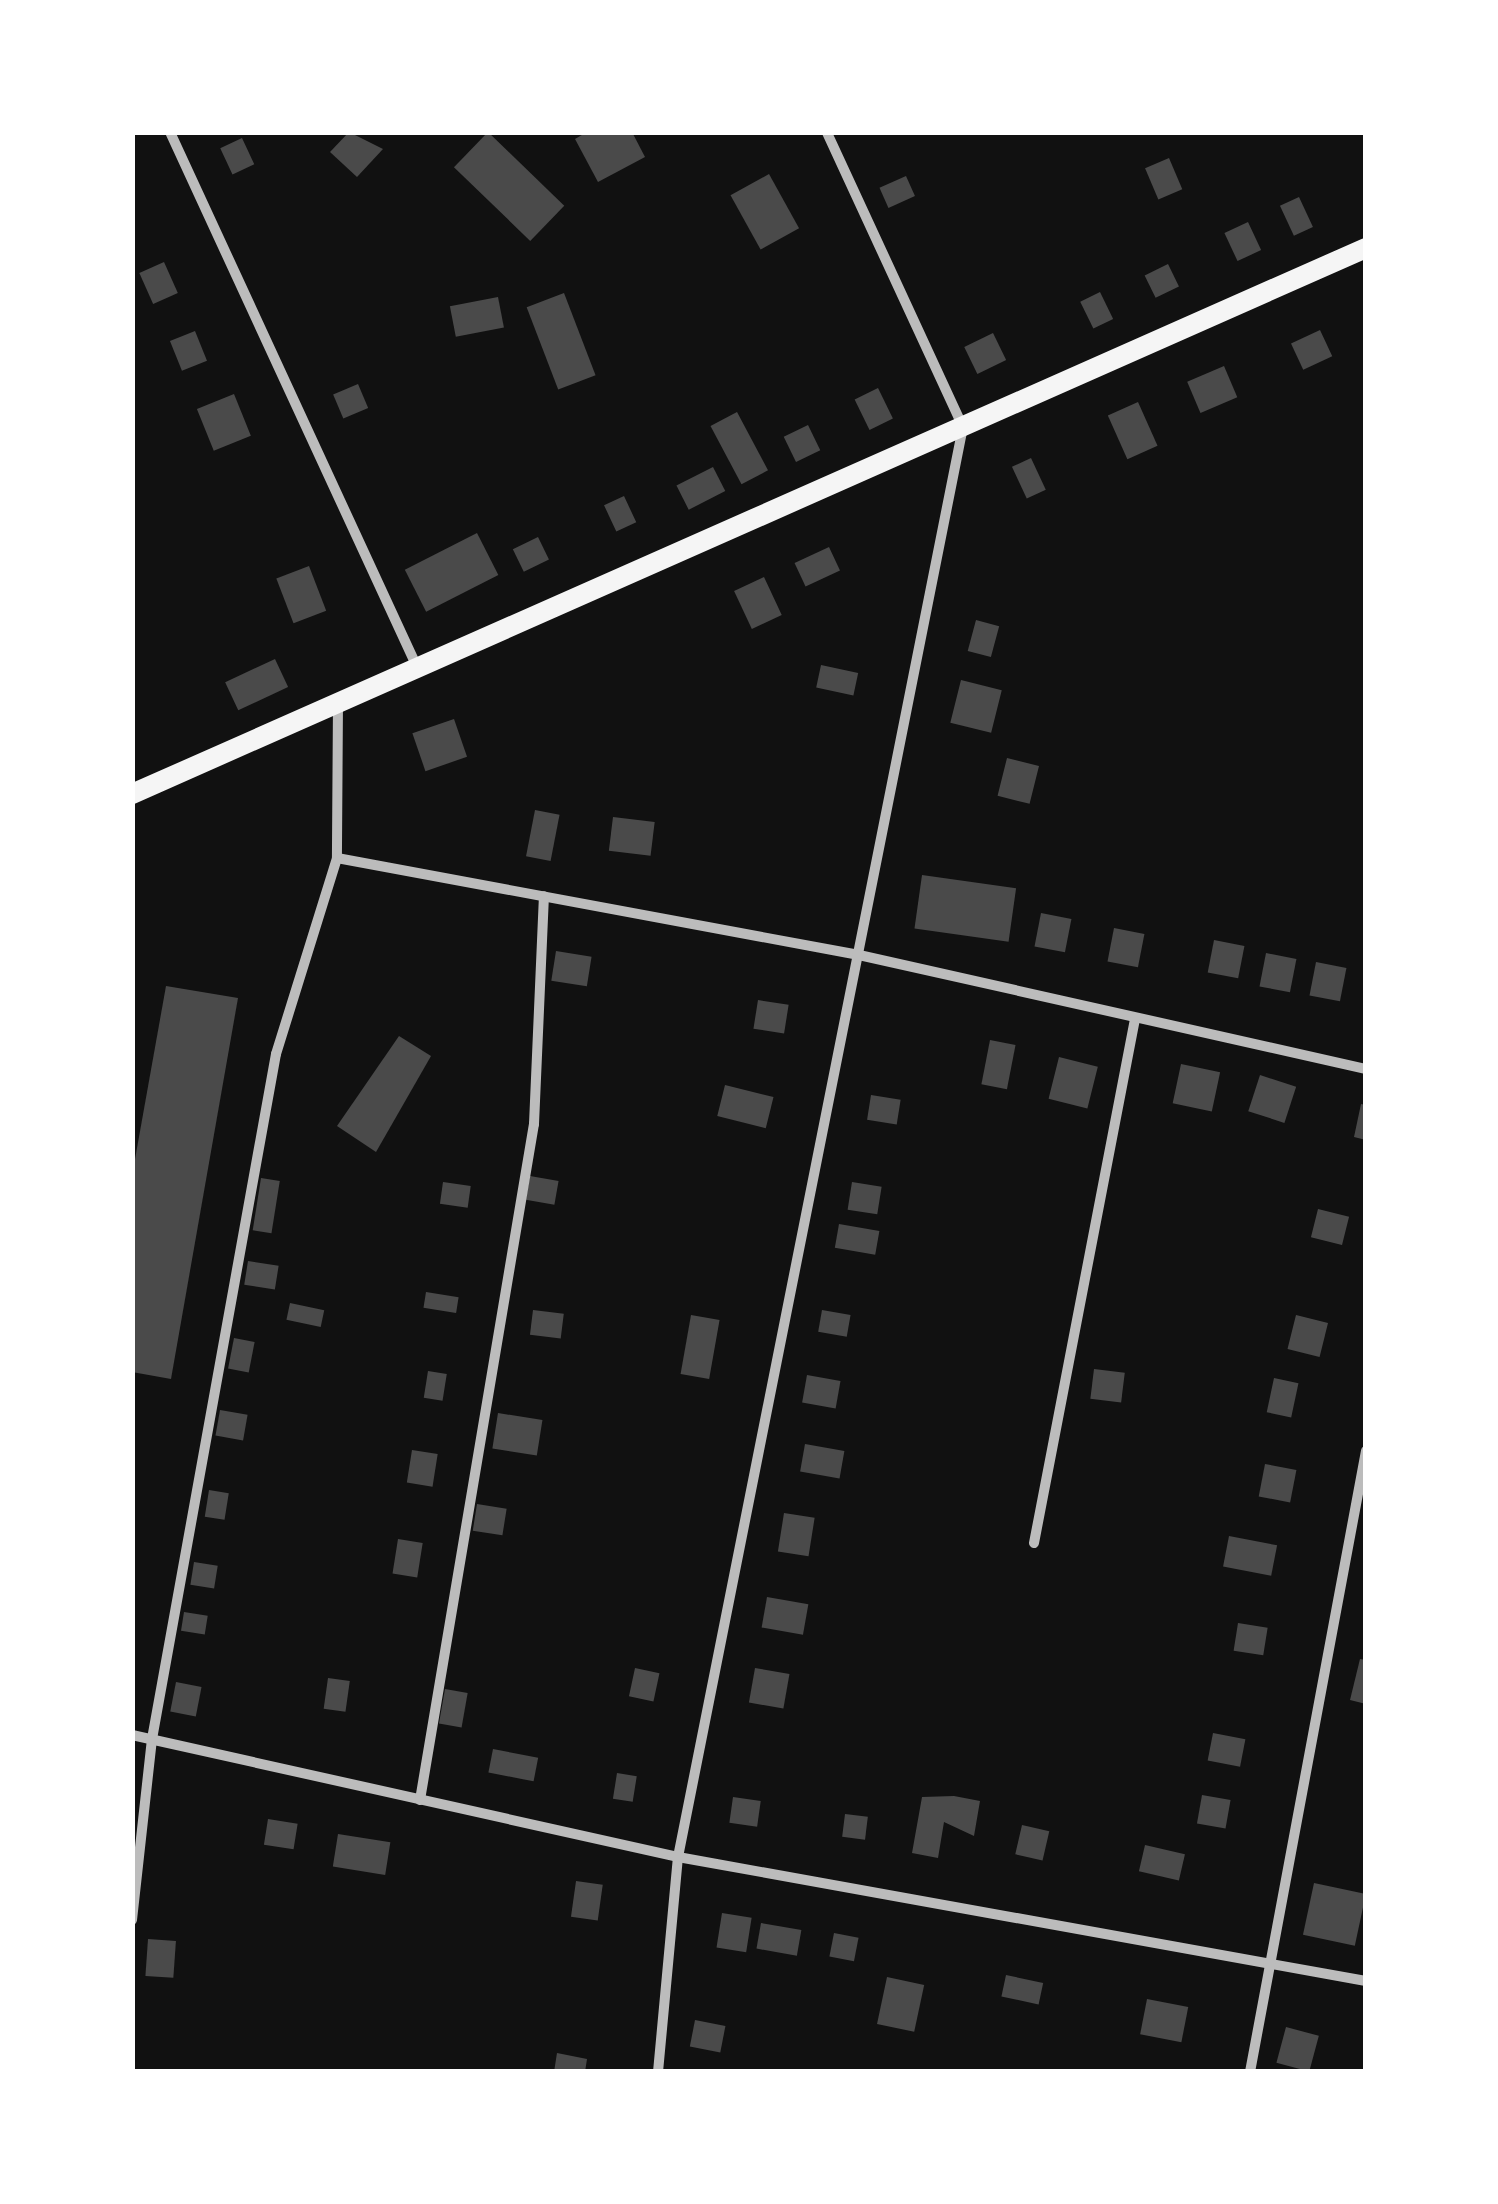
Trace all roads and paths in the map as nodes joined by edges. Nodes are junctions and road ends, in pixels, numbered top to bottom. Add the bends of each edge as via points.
1 (170, 132) edge
2 (827, 132) edge
3 (1366, 248) edge
4 (963, 427) junction
5 (416, 665) junction
6 (338, 701) junction
7 (132, 794) edge
8 (337, 858) junction
9 (544, 896) junction
10 (859, 955) junction
11 (1135, 1019) junction
12 (1366, 1069) edge
13 (1366, 1451) edge
14 (1034, 1544) dead end
15 (132, 1735) edge
16 (152, 1739) junction
17 (420, 1800) junction
18 (678, 1857) junction
19 (132, 1920) edge
20 (1272, 1960) junction
21 (1366, 1981) edge
22 (658, 2072) edge
23 (1250, 2072) edge

1 - 5 street
2 - 4 street
3 - 4 main road
4 - 5 main road
4 - 10 street
5 - 6 main road
6 - 7 main road
6 - 8 street
8 - 9 street
8 - 16 street via 276,1054
9 - 10 street
9 - 17 street via 534,1124
10 - 11 street
10 - 18 street
11 - 12 street
11 - 14 street
13 - 20 street
15 - 16 street
16 - 17 street
16 - 19 street
17 - 18 street
18 - 20 street
18 - 22 street
20 - 21 street
20 - 23 street

